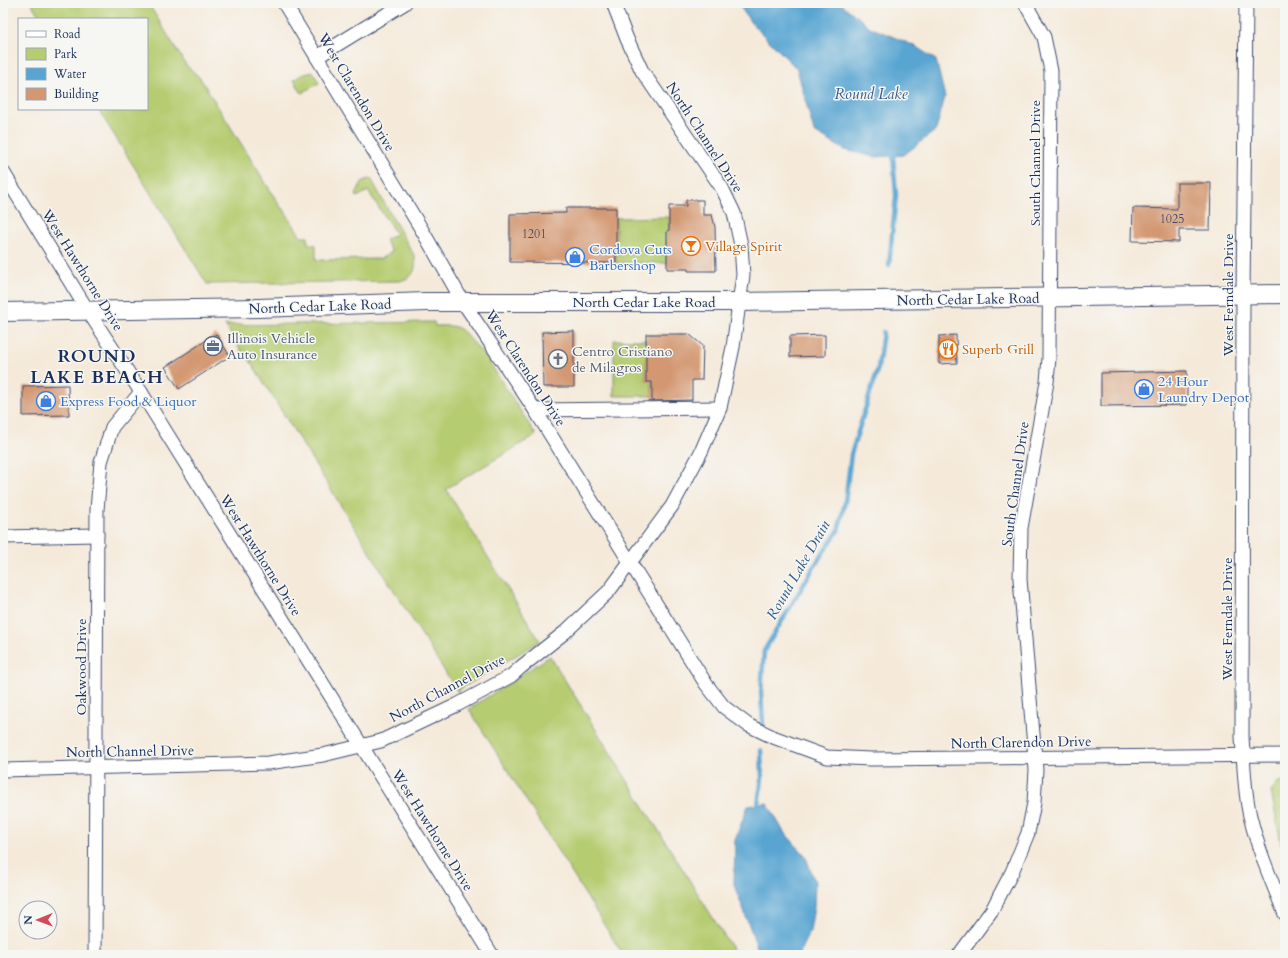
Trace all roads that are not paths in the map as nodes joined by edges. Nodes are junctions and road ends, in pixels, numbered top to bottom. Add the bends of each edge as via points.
1 (284, 3) edge
2 (405, 3) edge
3 (613, 3) edge
4 (1025, 3) edge
5 (1246, 3) edge
6 (317, 57) junction
7 (3, 172) edge
8 (1285, 294) edge
9 (1243, 295) junction
10 (1050, 297) junction
11 (463, 302) junction
12 (740, 302) junction
13 (88, 311) junction
14 (3, 312) edge
15 (141, 392) junction
16 (720, 408) junction
17 (535, 410) junction
18 (97, 535) junction
19 (3, 537) edge
20 (630, 564) junction
21 (762, 732) joint
22 (361, 746) junction
23 (1244, 755) junction
24 (1285, 755) edge
25 (1035, 757) junction
26 (96, 768) junction
27 (3, 770) edge
28 (1285, 914) edge
29 (95, 955) edge
30 (491, 955) edge
31 (959, 955) edge

1 - 6 street, West Clarendon Drive
2 - 6 street
3 - 12 street, North Channel Drive via 642,71 722,188 734,213 741,245 743,275
4 - 10 street, South Channel Drive via 1044,37 1051,71
5 - 9 street, West Ferndale Drive
6 - 11 street, West Clarendon Drive
7 - 13 street, West Hawthorne Drive
8 - 9 main road, North Cedar Lake Road
9 - 10 main road, North Cedar Lake Road
9 - 23 street, West Ferndale Drive
10 - 12 main road, North Cedar Lake Road
10 - 25 street, South Channel Drive via 1047,382 1021,528 1020,571
11 - 12 main road, North Cedar Lake Road
11 - 13 main road, North Cedar Lake Road
11 - 17 street, West Clarendon Drive
12 - 16 street, North Channel Drive
13 - 14 main road, North Cedar Lake Road
13 - 15 street, West Hawthorne Drive
15 - 18 street, Oakwood Drive via 112,426 101,462
15 - 22 street, West Hawthorne Drive
16 - 17 street
16 - 20 street, North Channel Drive via 701,452 672,506
17 - 20 street, West Clarendon Drive
18 - 19 street
18 - 26 street, Oakwood Drive
20 - 21 street, West Clarendon Drive via 706,684 724,707 748,726
20 - 22 street, North Channel Drive via 609,591 564,633 511,676 388,738
21 - 25 street, North Clarendon Drive via 827,757
22 - 26 street, North Channel Drive via 323,755 268,763
22 - 30 street, West Hawthorne Drive
23 - 24 street, North Clarendon Drive
23 - 25 street, North Clarendon Drive
23 - 28 street, West Ferndale Drive via 1250,815 1263,861
25 - 31 street, South Channel Drive via 1034,803 1028,833 1012,872 992,910
26 - 27 street, North Channel Drive
26 - 29 street, Oakwood Drive

